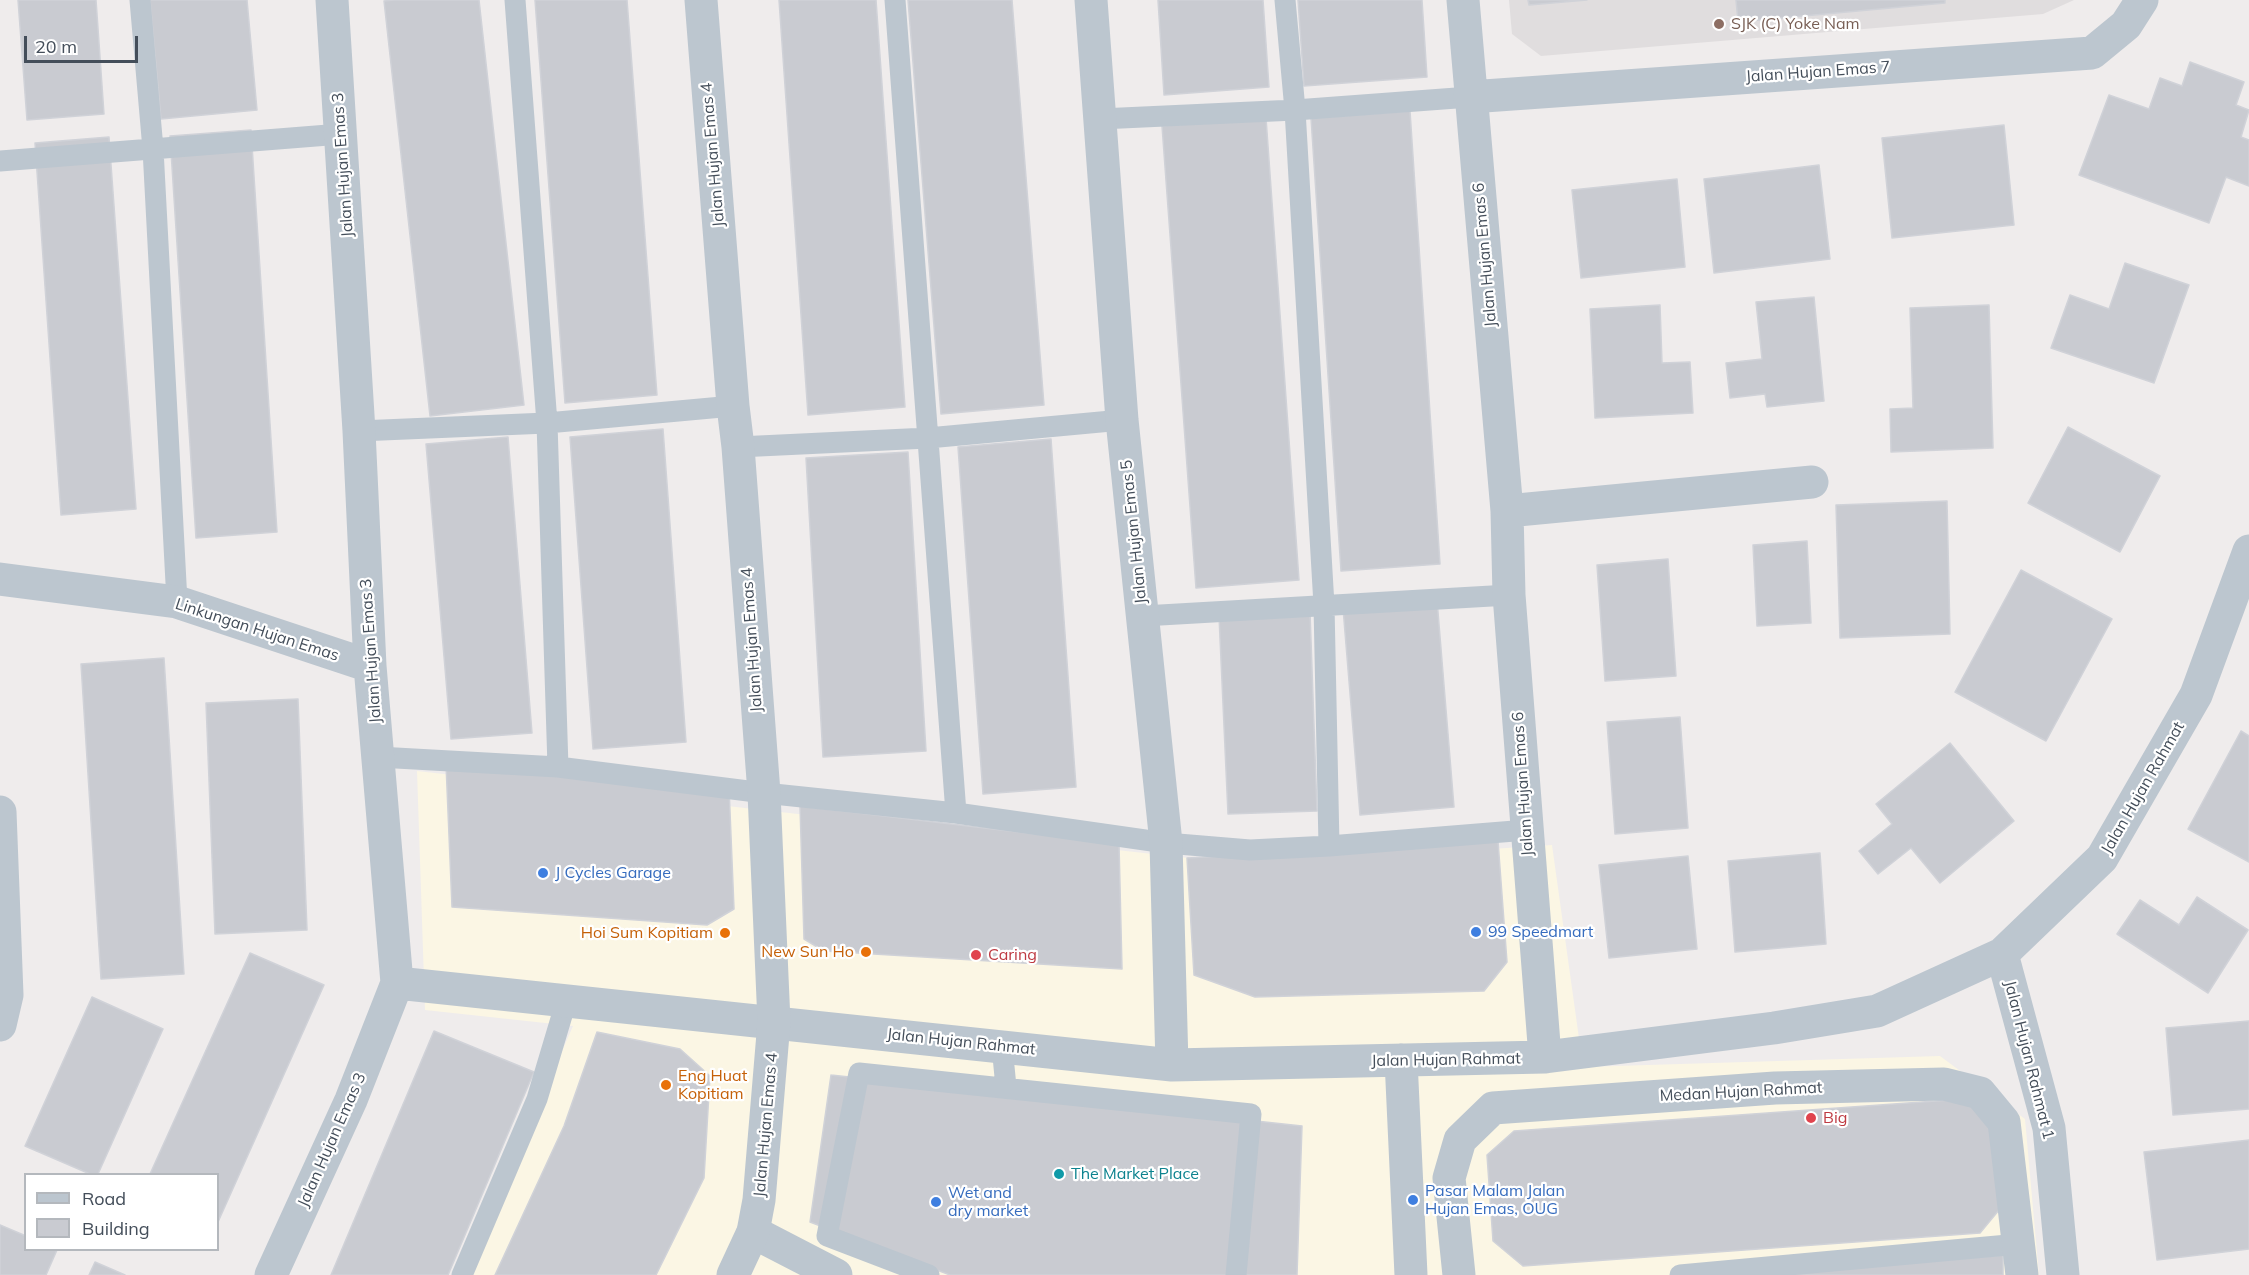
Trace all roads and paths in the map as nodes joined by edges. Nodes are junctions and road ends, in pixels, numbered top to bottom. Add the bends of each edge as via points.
1 (140, 0) edge
2 (332, 0) edge
3 (515, 0) edge
4 (701, 0) edge
5 (895, 0) edge
6 (1091, 0) edge
7 (1285, 0) edge
8 (1463, 0) edge
9 (2142, 0) edge
10 (1470, 97) junction
11 (1295, 110) junction
12 (1100, 119) junction
13 (341, 134) junction
14 (153, 149) junction
15 (0, 161) edge
16 (733, 406) junction
17 (1122, 420) junction
18 (547, 423) junction
19 (359, 431) junction
20 (928, 438) junction
21 (738, 447) junction
22 (1812, 482) dead end
23 (1507, 511) junction
24 (2249, 551) edge
25 (0, 579) edge
26 (1509, 595) junction
27 (177, 603) junction
28 (1324, 605) junction
29 (1143, 616) junction
30 (370, 666) junction
31 (378, 757) junction
32 (558, 767) junction
33 (764, 793) junction
34 (0, 812) edge
35 (956, 813) junction
36 (1527, 830) junction
37 (1166, 843) junction
38 (1329, 846) junction
39 (2002, 954) junction
40 (397, 983) junction
41 (566, 1002) junction
42 (774, 1023) junction
43 (0, 1025) edge
44 (1002, 1046) junction
45 (1545, 1057) junction
46 (1490, 1059) junction
47 (1401, 1060) junction
48 (1172, 1065) junction
49 (1006, 1088) junction
50 (1493, 1108) junction
51 (753, 1232) junction
52 (2021, 1260) edge
53 (271, 1275) edge
54 (462, 1275) edge
55 (733, 1275) edge
56 (836, 1275) edge
57 (929, 1275) edge
58 (1236, 1275) edge
59 (1411, 1275) edge
60 (1459, 1275) edge
61 (1680, 1275) edge
62 (2063, 1275) edge

1 - 14 lane
2 - 13 street, Jalan Hujan Emas 3
3 - 18 lane
4 - 16 street, Jalan Hujan Emas 4
5 - 20 lane
6 - 12 street, Jalan Hujan Emas 5
7 - 11 lane
8 - 10 street, Jalan Hujan Emas 6
9 - 10 street, Jalan Hujan Emas 7 via 2126,25 2092,53
10 - 11 lane
10 - 23 street, Jalan Hujan Emas 6
11 - 12 lane
11 - 28 lane
12 - 17 street, Jalan Hujan Emas 5
13 - 14 lane
13 - 19 street, Jalan Hujan Emas 3
14 - 15 lane
14 - 27 lane
16 - 18 lane
16 - 21 street, Jalan Hujan Emas 4
17 - 20 lane
17 - 29 street, Jalan Hujan Emas 5
18 - 19 lane
18 - 32 lane
19 - 30 street, Jalan Hujan Emas 3
20 - 21 lane
20 - 35 lane
21 - 33 street, Jalan Hujan Emas 4
22 - 23 street
23 - 26 street, Jalan Hujan Emas 6
24 - 39 street, Jalan Hujan Rahmat via 2196,695 2102,858
25 - 27 street, Linkungan Hujan Emas
26 - 28 lane
26 - 36 street, Jalan Hujan Emas 6
27 - 30 street, Linkungan Hujan Emas
28 - 29 lane
28 - 38 lane
29 - 37 street, Jalan Hujan Emas 5
30 - 31 street, Jalan Hujan Emas 3
31 - 32 lane
31 - 40 street, Jalan Hujan Emas 3
32 - 33 lane
33 - 35 lane
33 - 42 street, Jalan Hujan Emas 4
34 - 43 street via 7,995
35 - 37 lane
36 - 38 lane
36 - 45 street, Jalan Hujan Emas 6
37 - 38 lane via 1250,850
37 - 48 street, Jalan Hujan Emas 5
39 - 45 street, Jalan Hujan Rahmat via 1877,1011
39 - 62 street, Jalan Hujan Rahmat 1 via 2049,1128
40 - 41 street, Jalan Hujan Rahmat
40 - 53 street, Jalan Hujan Emas 3 via 351,1101
41 - 42 street, Jalan Hujan Rahmat
41 - 54 lane via 537,1099
42 - 44 street, Jalan Hujan Rahmat
42 - 51 street, Jalan Hujan Emas 4
44 - 48 street, Jalan Hujan Rahmat
44 - 49 lane
45 - 46 street, Jalan Hujan Rahmat
46 - 47 street, Jalan Hujan Rahmat
46 - 50 street
47 - 48 street, Jalan Hujan Rahmat
47 - 59 street
49 - 57 lane via 859,1073 827,1236
49 - 58 lane via 1251,1114
50 - 52 street, Medan Hujan Rahmat via 1775,1088 1944,1084 1980,1093 2004,1122
50 - 60 street via 1460,1140 1449,1178
51 - 55 street, Jalan Hujan Emas 4
51 - 56 street
52 - 61 lane

